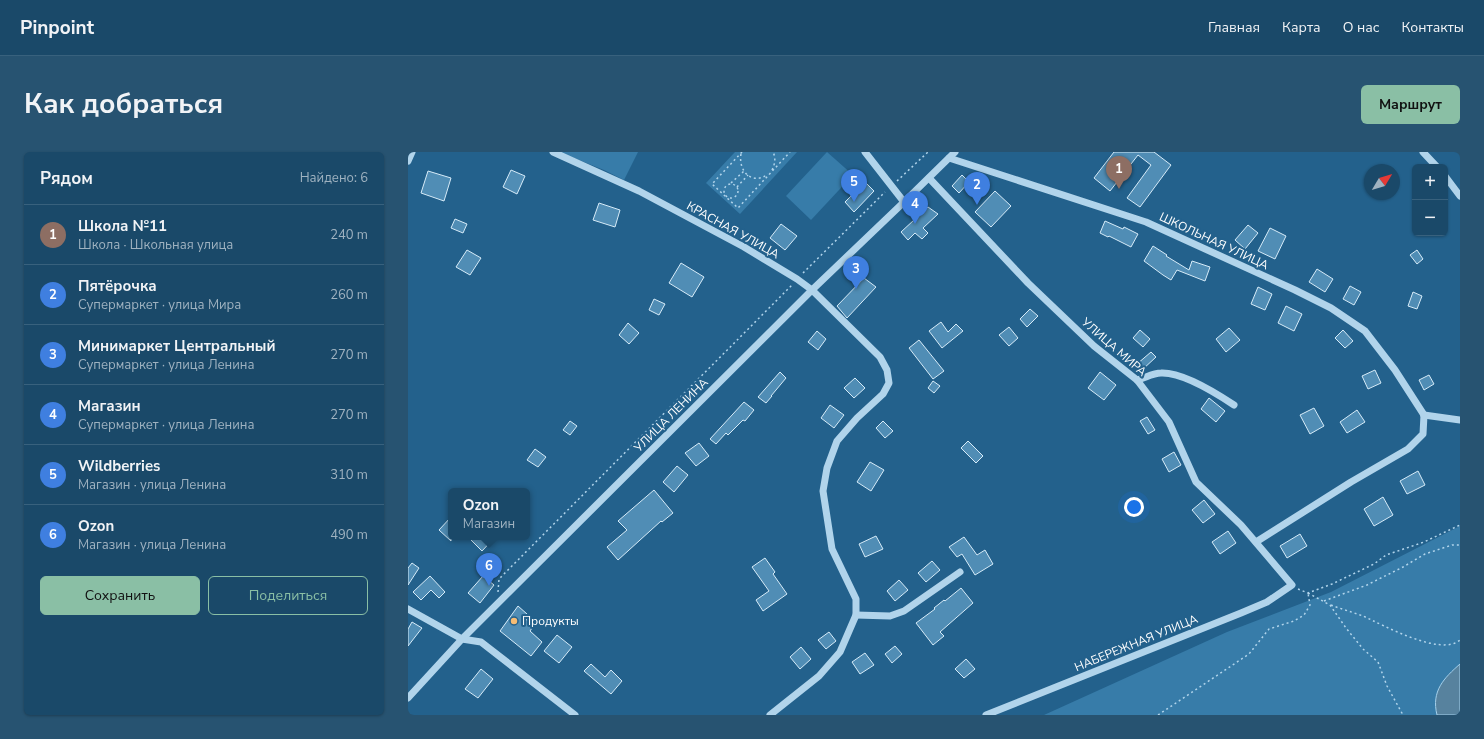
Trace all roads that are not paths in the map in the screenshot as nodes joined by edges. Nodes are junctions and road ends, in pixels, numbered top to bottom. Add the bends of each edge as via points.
1 (412, 152) edge
2 (553, 152) edge
3 (865, 152) edge
4 (955, 152) edge
5 (1423, 152) edge
6 (949, 158) junction
7 (408, 161) edge
8 (1434, 164) edge
9 (929, 178) junction
10 (1448, 180) edge
11 (1460, 196) edge
12 (904, 202) junction
13 (812, 290) junction
14 (1137, 380) junction
15 (1234, 405) dead end
16 (1424, 415) junction
17 (1460, 420) edge
18 (1256, 542) junction
19 (960, 572) dead end
20 (1292, 585) joint
21 (408, 609) edge
22 (856, 615) junction
23 (462, 639) junction
24 (408, 698) edge
25 (576, 715) edge
26 (770, 715) edge
27 (986, 715) edge

1 - 7 street
2 - 13 street, КРАСНАЯ УЛИЦА via 639,190 744,248
3 - 12 street
4 - 6 street, УЛИЦА ЛЕНИНА
5 - 8 street
6 - 9 street, УЛИЦА ЛЕНИНА
6 - 16 street, ШКОЛЬНАЯ УЛИЦА via 1146,222 1331,308 1365,330
9 - 12 street, УЛИЦА ЛЕНИНА
9 - 14 street, УЛИЦА МИРА via 1028,283 1094,346
10 - 11 street
12 - 13 street, УЛИЦА ЛЕНИНА
13 - 22 street, КРАСНАЯ УЛИЦА via 880,357 887,370 889,383 883,394 837,441 827,468 823,491 832,549 856,599
13 - 23 street, УЛИЦА ЛЕНИНА
14 - 15 street via 1159,373 1174,374
14 - 18 street, УЛИЦА МИРА via 1169,422 1196,482
16 - 17 street
16 - 18 street via 1423,434 1408,450 1351,482
18 - 20 street, УЛИЦА МИРА
19 - 22 street via 904,611 890,616
20 - 27 street, НАБЕРЕЖНАЯ УЛИЦА via 1267,602
21 - 23 street
22 - 26 street via 840,652 819,676
23 - 24 street, УЛИЦА ЛЕНИНА
23 - 25 street via 481,642

